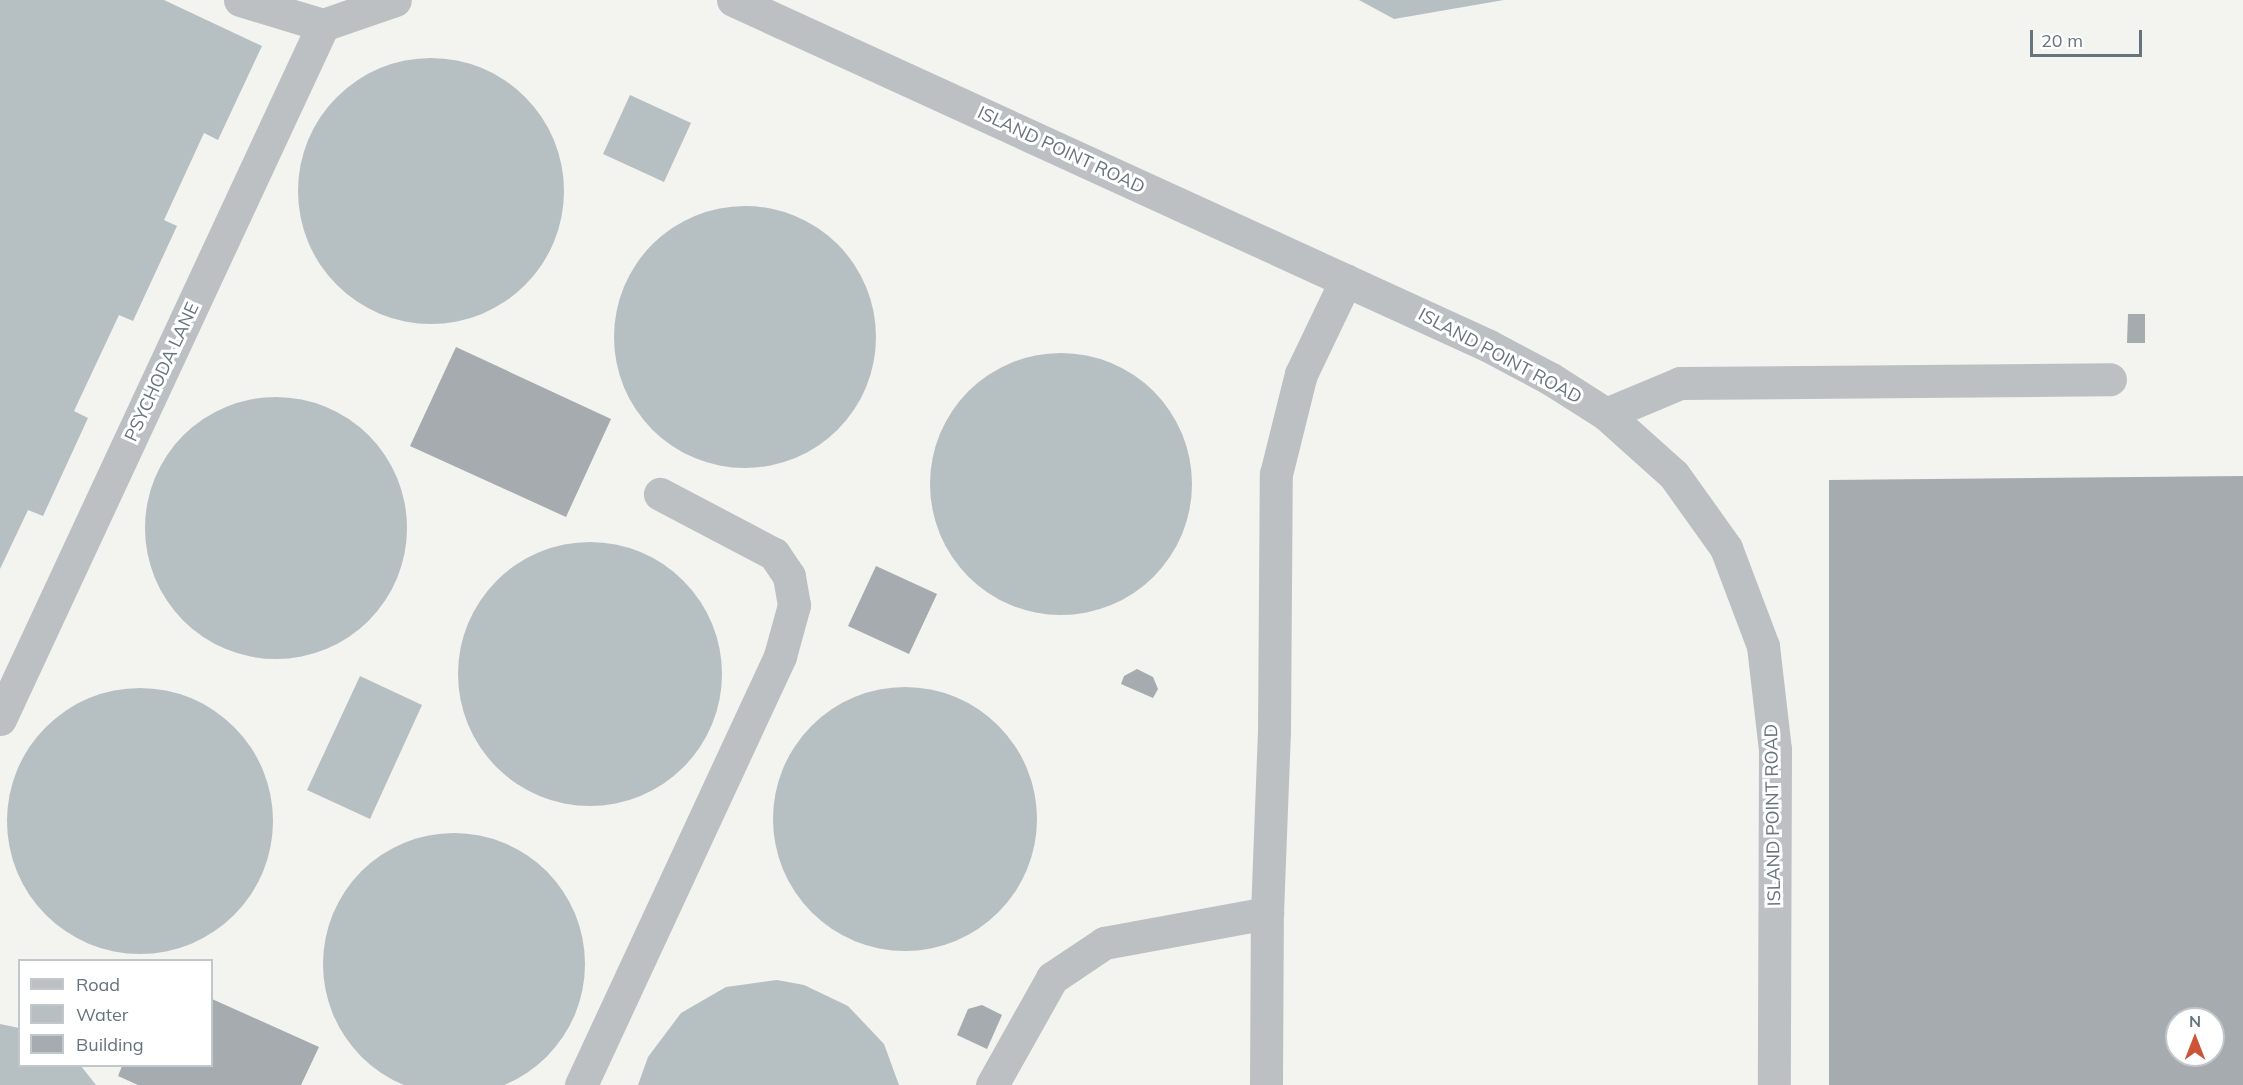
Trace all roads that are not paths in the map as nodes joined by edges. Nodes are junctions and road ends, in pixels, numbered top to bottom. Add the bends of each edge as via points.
1 (240, 0) edge
2 (395, 0) edge
3 (733, 0) edge
4 (323, 25) junction
5 (1346, 280) junction
6 (2110, 380) dead end
7 (1606, 414) junction
8 (660, 494) dead end
9 (0, 719) edge
10 (1267, 913) junction
11 (581, 1085) edge
12 (992, 1085) edge
13 (1266, 1085) edge
14 (1774, 1085) edge

1 - 4 street
2 - 4 street
3 - 5 street, ISLAND POINT ROAD
4 - 9 street, PSYCHODA LANE
5 - 7 street, ISLAND POINT ROAD via 1489,346
5 - 10 street via 1301,374 1276,474 1274,732
6 - 7 street via 1680,383
7 - 14 street, ISLAND POINT ROAD via 1642,442 1701,510 1726,548 1763,646 1775,749
8 - 11 street via 774,554 789,576 794,605 780,656
10 - 12 street via 1104,943 1052,978
10 - 13 street

